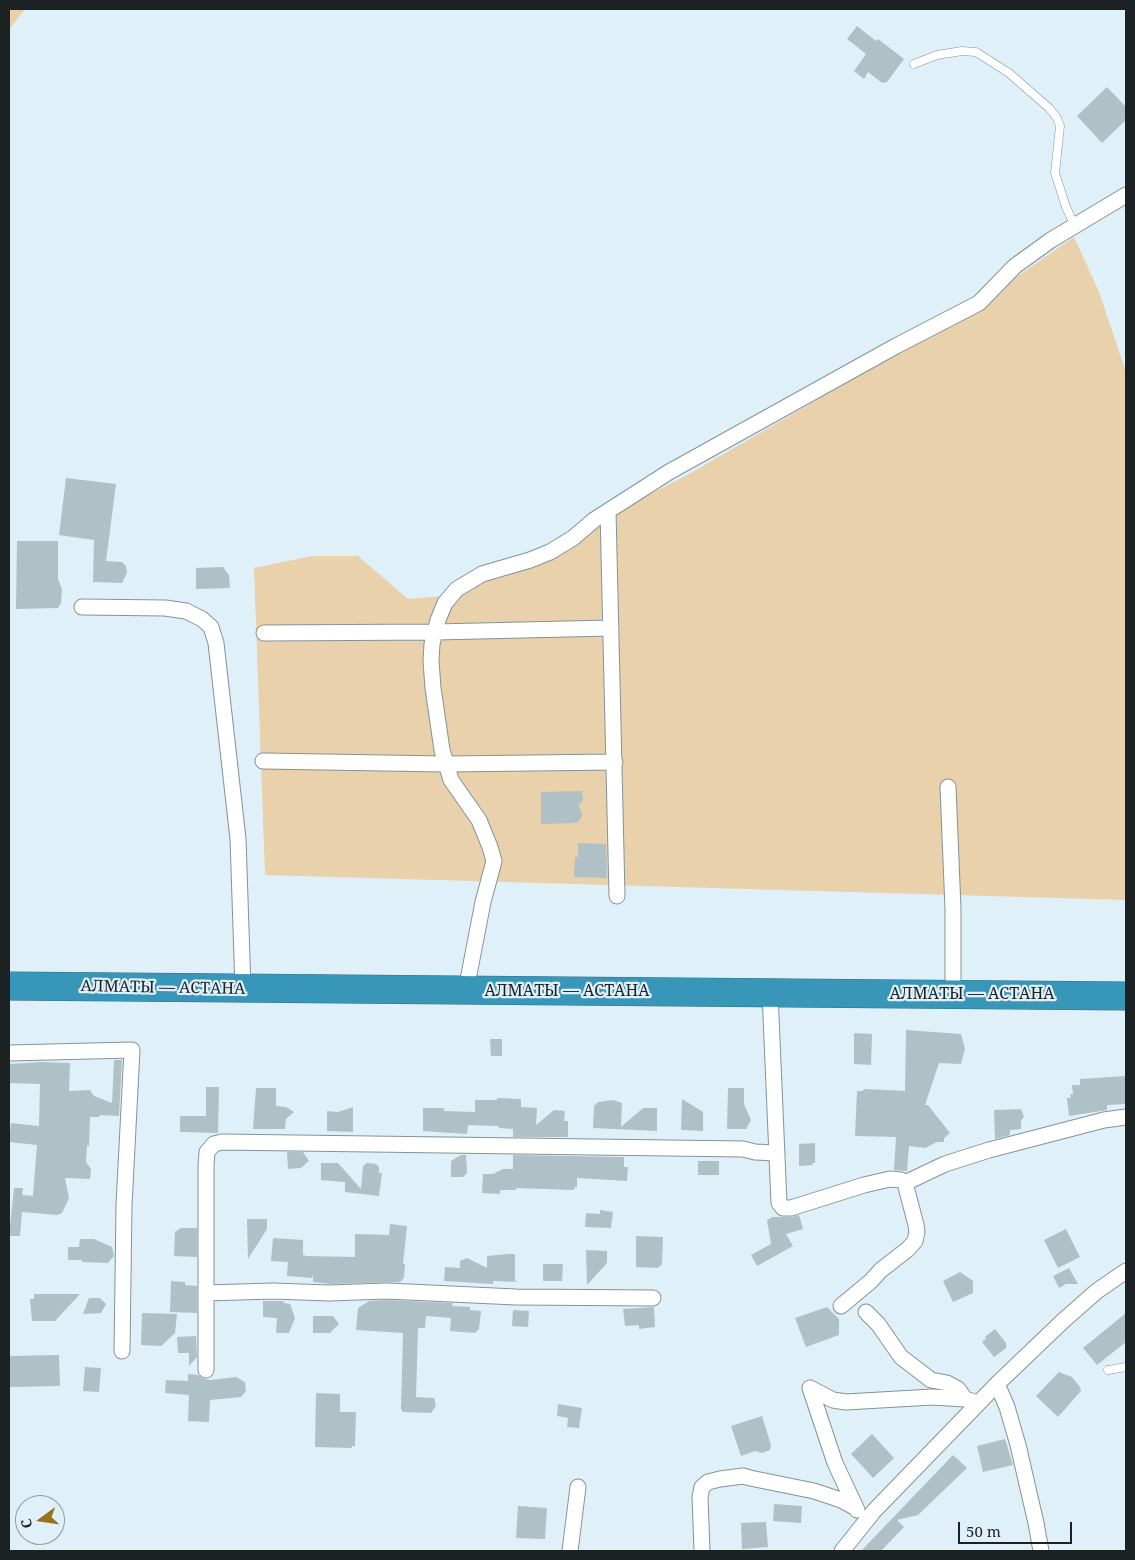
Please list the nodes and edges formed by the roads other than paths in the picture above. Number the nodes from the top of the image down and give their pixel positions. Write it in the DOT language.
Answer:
graph roads {
  1 [pos="914,64"];
  2 [pos="1126,195"];
  3 [pos="1075,226"];
  4 [pos="608,511"];
  5 [pos="82,607"];
  6 [pos="611,628"];
  7 [pos="435,632"];
  8 [pos="264,633"];
  9 [pos="264,760"];
  10 [pos="615,762"];
  11 [pos="446,764"];
  12 [pos="948,787"];
  13 [pos="616,896"];
  14 [pos="9,986"];
  15 [pos="243,988"];
  16 [pos="466,990"];
  17 [pos="770,993"];
  18 [pos="953,994"];
  19 [pos="1126,996"];
  20 [pos="9,1053"];
  21 [pos="1126,1117"];
  22 [pos="777,1153"];
  23 [pos="905,1183"];
  24 [pos="1126,1271"];
  25 [pos="206,1293"];
  26 [pos="653,1298"];
  27 [pos="841,1306"];
  28 [pos="866,1312"];
  29 [pos="122,1352"];
  30 [pos="1126,1367"];
  31 [pos="206,1370"];
  32 [pos="1108,1370"];
  33 [pos="997,1384"];
  34 [pos="972,1401"];
  35 [pos="578,1487"];
  36 [pos="856,1508"];
  37 [pos="864,1523"];
  38 [pos="570,1551"];
  39 [pos="702,1551"];
  40 [pos="842,1551"];
  41 [pos="1041,1551"];
  1 -- 3 [label="lane"];
  2 -- 3 [label="street"];
  3 -- 4 [label="street"];
  4 -- 6 [label="street"];
  4 -- 7 [label="street"];
  5 -- 15 [label="street"];
  6 -- 7 [label="street"];
  6 -- 10 [label="street"];
  7 -- 8 [label="street"];
  7 -- 11 [label="street"];
  9 -- 11 [label="street"];
  10 -- 11 [label="street"];
  10 -- 13 [label="street"];
  11 -- 16 [label="street"];
  12 -- 18 [label="street"];
  14 -- 15 [label="highway, АЛМАТЫ — АСТАНА"];
  15 -- 16 [label="highway, АЛМАТЫ — АСТАНА"];
  16 -- 17 [label="highway, АЛМАТЫ — АСТАНА"];
  17 -- 18 [label="highway, АЛМАТЫ — АСТАНА"];
  17 -- 22 [label="street"];
  18 -- 19 [label="highway, АЛМАТЫ — АСТАНА"];
  20 -- 29 [label="street"];
  21 -- 23 [label="street"];
  22 -- 23 [label="street"];
  22 -- 25 [label="street"];
  23 -- 27 [label="street"];
  24 -- 33 [label="street"];
  25 -- 26 [label="street"];
  25 -- 31 [label="street"];
  28 -- 34 [label="street"];
  30 -- 32 [label="lane"];
  33 -- 34 [label="street"];
  33 -- 41 [label="street"];
  34 -- 36 [label="street"];
  34 -- 37 [label="street"];
  35 -- 38 [label="street"];
  36 -- 37 [label="street"];
  36 -- 39 [label="street"];
  37 -- 40 [label="street"];
}
